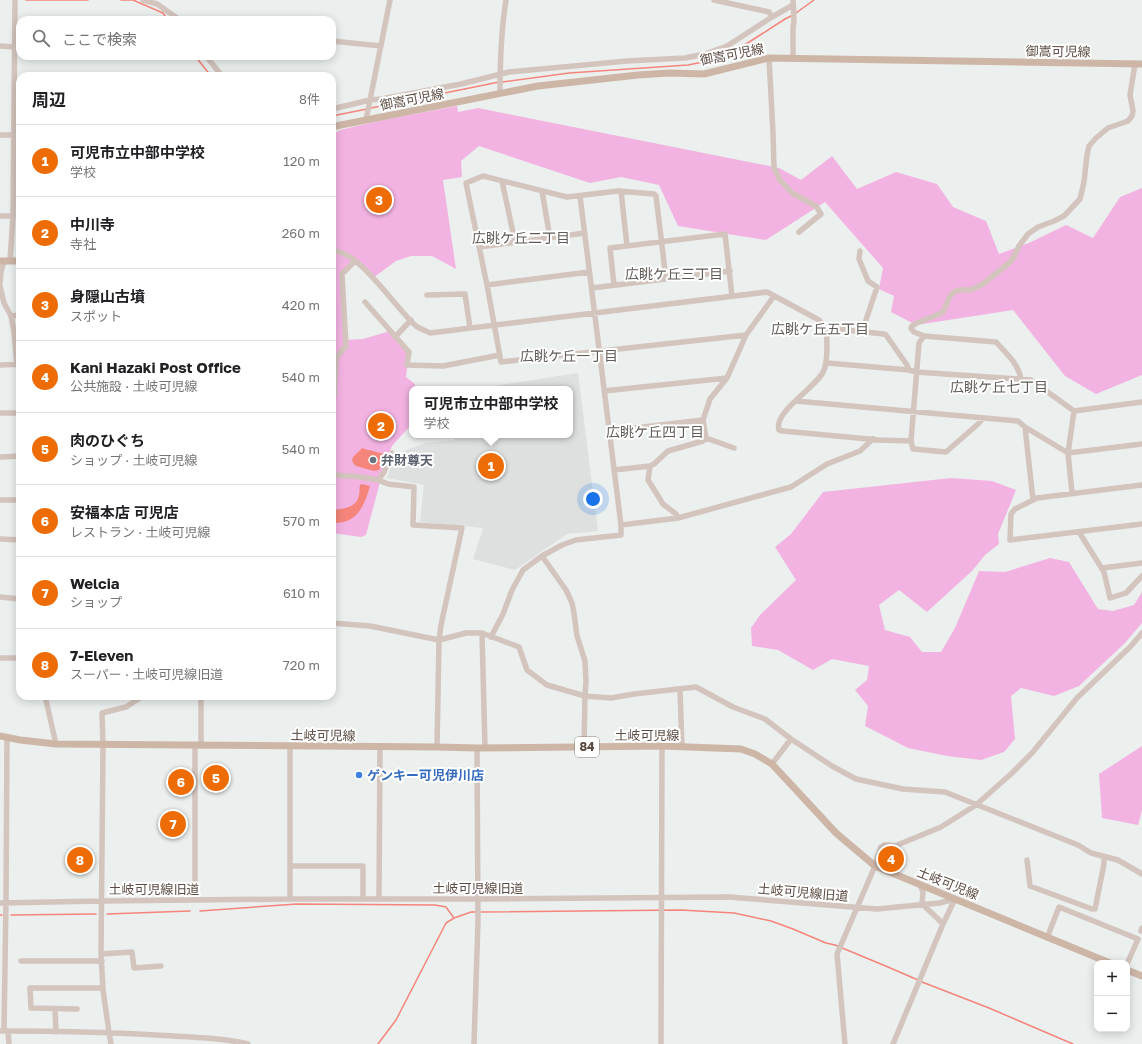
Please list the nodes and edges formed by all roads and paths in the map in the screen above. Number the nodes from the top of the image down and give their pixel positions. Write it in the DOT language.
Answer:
graph roads {
  1 [pos="144,0"];
  2 [pos="390,0"];
  3 [pos="506,0"];
  4 [pos="714,0"];
  5 [pos="15,2"];
  6 [pos="793,5"];
  7 [pos="174,16"];
  8 [pos="772,18"];
  9 [pos="336,40"];
  10 [pos="0,46"];
  11 [pos="381,46"];
  12 [pos="15,47"];
  13 [pos="769,58"];
  14 [pos="793,59"];
  15 [pos="209,60"];
  16 [pos="1138,64"];
  17 [pos="219,72"];
  18 [pos="500,76"];
  19 [pos="500,90"];
  20 [pos="370,100"];
  21 [pos="336,108"];
  22 [pos="366,120"];
  23 [pos="336,126"];
  24 [pos="0,135"];
  25 [pos="14,135"];
  26 [pos="502,181"];
  27 [pos="542,191"];
  28 [pos="621,192"];
  29 [pos="580,196"];
  30 [pos="0,216"];
  31 [pos="13,216"];
  32 [pos="799,232"];
  33 [pos="585,233"];
  34 [pos="550,238"];
  35 [pos="515,242"];
  36 [pos="661,242"];
  37 [pos="478,246"];
  38 [pos="628,246"];
  39 [pos="336,250"];
  40 [pos="860,251"];
  41 [pos="5,261"];
  42 [pos="16,261"];
  43 [pos="355,261"];
  44 [pos="730,271"];
  45 [pos="589,272"];
  46 [pos="666,279"];
  47 [pos="0,285"];
  48 [pos="487,285"];
  49 [pos="614,286"];
  50 [pos="592,288"];
  51 [pos="427,296"];
  52 [pos="732,296"];
  53 [pos="774,296"];
  54 [pos="365,302"];
  55 [pos="2,303"];
  56 [pos="595,313"];
  57 [pos="16,315"];
  58 [pos="11,316"];
  59 [pos="411,320"];
  60 [pos="494,325"];
  61 [pos="470,328"];
  62 [pos="827,328"];
  63 [pos="862,332"];
  64 [pos="746,335"];
  65 [pos="924,336"];
  66 [pos="395,337"];
  67 [pos="16,348"];
  68 [pos="600,352"];
  69 [pos="500,355"];
  70 [pos="336,358"];
  71 [pos="827,363"];
  72 [pos="16,364"];
  73 [pos="0,365"];
  74 [pos="910,370"];
  75 [pos="916,372"];
  76 [pos="727,378"];
  77 [pos="1021,380"];
  78 [pos="604,391"];
  79 [pos="796,401"];
  80 [pos="1142,402"];
  81 [pos="913,411"];
  82 [pos="1074,411"];
  83 [pos="0,413"];
  84 [pos="16,413"];
  85 [pos="983,418"];
  86 [pos="703,420"];
  87 [pos="1025,427"];
  88 [pos="610,431"];
  89 [pos="706,438"];
  90 [pos="873,439"];
  91 [pos="911,441"];
  92 [pos="1142,444"];
  93 [pos="734,448"];
  94 [pos="392,452"];
  95 [pos="1068,453"];
  96 [pos="16,456"];
  97 [pos="0,457"];
  98 [pos="650,466"];
  99 [pos="614,470"];
  100 [pos="336,475"];
  101 [pos="378,480"];
  102 [pos="1142,484"];
  103 [pos="1072,493"];
  104 [pos="0,500"];
  105 [pos="16,500"];
  106 [pos="1034,500"];
  107 [pos="678,518"];
  108 [pos="1142,524"];
  109 [pos="621,525"];
  110 [pos="1079,532"];
  111 [pos="0,539"];
  112 [pos="16,540"];
  113 [pos="542,556"];
  114 [pos="1142,563"];
  115 [pos="1102,568"];
  116 [pos="1142,576"];
  117 [pos="0,597"];
  118 [pos="16,599"];
  119 [pos="336,623"];
  120 [pos="1142,632"];
  121 [pos="482,633"];
  122 [pos="492,637"];
  123 [pos="439,640"];
  124 [pos="0,658"];
  125 [pos="16,658"];
  126 [pos="680,690"];
  127 [pos="585,696"];
  128 [pos="46,700"];
  129 [pos="137,700"];
  130 [pos="201,700"];
  131 [pos="4,737"];
  132 [pos="791,739"];
  133 [pos="56,744"];
  134 [pos="103,745"];
  135 [pos="198,746"];
  136 [pos="290,746"];
  137 [pos="662,746"];
  138 [pos="380,747"];
  139 [pos="437,747"];
  140 [pos="584,747"];
  141 [pos="682,747"];
  142 [pos="478,748"];
  143 [pos="485,748"];
  144 [pos="772,764"];
  145 [pos="976,805"];
  146 [pos="1104,856"];
  147 [pos="1027,860"];
  148 [pos="290,866"];
  149 [pos="875,866"];
  150 [pos="1142,874"];
  151 [pos="920,885"];
  152 [pos="662,897"];
  153 [pos="290,899"];
  154 [pos="363,899"];
  155 [pos="379,899"];
  156 [pos="955,899"];
  157 [pos="101,900"];
  158 [pos="195,900"];
  159 [pos="6,902"];
  160 [pos="0,903"];
  161 [pos="478,903"];
  162 [pos="922,904"];
  163 [pos="857,907"];
  164 [pos="943,924"];
  165 [pos="1047,938"];
  166 [pos="101,954"];
  167 [pos="1102,960"];
  168 [pos="1129,960"];
  169 [pos="21,961"];
  170 [pos="102,962"];
  171 [pos="161,966"];
  172 [pos="1130,971"];
  173 [pos="1142,976"];
  174 [pos="103,988"];
  175 [pos="2,1008"];
  176 [pos="55,1009"];
  177 [pos="77,1009"];
  178 [pos="4,1031"];
  179 [pos="56,1032"];
  180 [pos="109,1032"];
  181 [pos="8,1044"];
  182 [pos="111,1044"];
  183 [pos="248,1044"];
  184 [pos="474,1044"];
  185 [pos="661,1044"];
  186 [pos="845,1044"];
  187 [pos="893,1044"];
  1 -- 7 [label="street"];
  2 -- 11 [label="street"];
  3 -- 18 [label="street"];
  4 -- 8 [label="street"];
  5 -- 12 [label="street"];
  6 -- 8 [label="street"];
  6 -- 14 [label="street"];
  8 -- 18 [label="street"];
  9 -- 11 [label="street"];
  10 -- 12 [label="street"];
  11 -- 20 [label="street"];
  12 -- 25 [label="street"];
  13 -- 14 [label="main road, 御嵩可児線"];
  13 -- 19 [label="main road, 御嵩可児線"];
  13 -- 32 [label="street"];
  14 -- 16 [label="main road, 御嵩可児線"];
  15 -- 17 [label="street"];
  16 -- 65 [label="street"];
  18 -- 19 [label="street"];
  18 -- 20 [label="street"];
  19 -- 22 [label="main road, 御嵩可児線"];
  20 -- 21 [label="street"];
  20 -- 22 [label="street"];
  22 -- 23 [label="main road, 御嵩可児線"];
  24 -- 25 [label="street"];
  25 -- 31 [label="street"];
  26 -- 27 [label="street"];
  26 -- 35 [label="street"];
  26 -- 37 [label="street"];
  27 -- 29 [label="street"];
  27 -- 34 [label="street"];
  28 -- 29 [label="street"];
  28 -- 36 [label="street"];
  28 -- 38 [label="street"];
  29 -- 33 [label="street"];
  30 -- 31 [label="street"];
  31 -- 41 [label="street"];
  33 -- 34 [label="street"];
  33 -- 45 [label="street"];
  34 -- 35 [label="street"];
  35 -- 37 [label="street"];
  36 -- 38 [label="street"];
  36 -- 44 [label="street"];
  36 -- 46 [label="street"];
  37 -- 48 [label="street"];
  38 -- 49 [label="street"];
  39 -- 43 [label="street"];
  40 -- 63 [label="street"];
  41 -- 42 [label="main road"];
  41 -- 47 [label="street"];
  43 -- 59 [label="street"];
  43 -- 70 [label="street"];
  44 -- 46 [label="street"];
  44 -- 52 [label="street"];
  45 -- 48 [label="street"];
  45 -- 50 [label="street"];
  46 -- 49 [label="street"];
  47 -- 55 [label="street"];
  48 -- 60 [label="street"];
  49 -- 50 [label="street"];
  50 -- 56 [label="street"];
  51 -- 61 [label="street"];
  52 -- 53 [label="street"];
  52 -- 56 [label="street"];
  53 -- 62 [label="street"];
  53 -- 64 [label="street"];
  54 -- 66 [label="street"];
  55 -- 58 [label="street"];
  56 -- 60 [label="street"];
  56 -- 68 [label="street"];
  57 -- 58 [label="street"];
  58 -- 67 [label="street"];
  59 -- 61 [label="street"];
  59 -- 66 [label="street"];
  60 -- 61 [label="street"];
  60 -- 69 [label="street"];
  62 -- 63 [label="street"];
  62 -- 71 [label="street"];
  63 -- 74 [label="street"];
  64 -- 68 [label="street"];
  64 -- 76 [label="street"];
  65 -- 75 [label="street"];
  65 -- 77 [label="street"];
  66 -- 69 [label="street"];
  68 -- 69 [label="street"];
  68 -- 78 [label="street"];
  71 -- 74 [label="street"];
  71 -- 79 [label="street"];
  72 -- 73 [label="street"];
  74 -- 75 [label="street"];
  75 -- 77 [label="street"];
  75 -- 81 [label="street"];
  76 -- 78 [label="street"];
  76 -- 86 [label="street"];
  77 -- 82 [label="street"];
  78 -- 88 [label="street"];
  79 -- 81 [label="street"];
  79 -- 90 [label="street"];
  80 -- 82 [label="street"];
  81 -- 85 [label="street"];
  81 -- 91 [label="street"];
  82 -- 95 [label="street"];
  83 -- 84 [label="street"];
  85 -- 87 [label="street"];
  85 -- 91 [label="street"];
  86 -- 88 [label="street"];
  86 -- 89 [label="street"];
  87 -- 95 [label="street"];
  87 -- 106 [label="street"];
  88 -- 99 [label="street"];
  89 -- 93 [label="street"];
  89 -- 98 [label="street"];
  90 -- 91 [label="street"];
  90 -- 107 [label="street"];
  92 -- 95 [label="street"];
  94 -- 101 [label="street"];
  95 -- 103 [label="street"];
  96 -- 97 [label="street"];
  98 -- 99 [label="street"];
  98 -- 107 [label="street"];
  99 -- 109 [label="street"];
  100 -- 101 [label="street"];
  101 -- 123 [label="street"];
  102 -- 103 [label="street"];
  103 -- 106 [label="street"];
  104 -- 105 [label="street"];
  106 -- 110 [label="street"];
  107 -- 109 [label="street"];
  108 -- 110 [label="street"];
  109 -- 113 [label="street"];
  110 -- 115 [label="street"];
  111 -- 112 [label="street"];
  113 -- 122 [label="street"];
  113 -- 127 [label="street"];
  114 -- 115 [label="street"];
  115 -- 116 [label="street"];
  117 -- 118 [label="street"];
  119 -- 123 [label="street"];
  120 -- 145 [label="street"];
  121 -- 122 [label="street"];
  121 -- 123 [label="street"];
  121 -- 143 [label="street"];
  122 -- 127 [label="street"];
  123 -- 139 [label="street"];
  124 -- 125 [label="street"];
  126 -- 127 [label="street"];
  126 -- 132 [label="street"];
  126 -- 141 [label="street"];
  127 -- 140 [label="street"];
  128 -- 133 [label="street"];
  129 -- 134 [label="street"];
  130 -- 135 [label="street"];
  131 -- 133 [label="main road, 土岐可児線 / 84"];
  131 -- 159 [label="street"];
  132 -- 144 [label="street"];
  132 -- 145 [label="street"];
  133 -- 134 [label="main road, 土岐可児線 / 84"];
  134 -- 135 [label="main road, 土岐可児線 / 84"];
  134 -- 157 [label="street"];
  135 -- 136 [label="main road, 土岐可児線 / 84"];
  135 -- 158 [label="street"];
  136 -- 138 [label="main road, 土岐可児線 / 84"];
  136 -- 148 [label="street"];
  137 -- 140 [label="main road, 土岐可児線 / 84"];
  137 -- 141 [label="main road, 土岐可児線 / 84"];
  137 -- 152 [label="street"];
  138 -- 139 [label="main road, 土岐可児線 / 84"];
  138 -- 155 [label="street"];
  139 -- 142 [label="main road, 土岐可児線 / 84"];
  140 -- 143 [label="main road, 土岐可児線 / 84"];
  141 -- 144 [label="main road, 土岐可児線 / 84"];
  142 -- 143 [label="main road, 土岐可児線 / 84"];
  142 -- 161 [label="street"];
  144 -- 149 [label="main road, 土岐可児線 / 84"];
  145 -- 146 [label="street"];
  145 -- 149 [label="street"];
  146 -- 147 [label="street"];
  146 -- 150 [label="street"];
  148 -- 153 [label="street"];
  148 -- 154 [label="street"];
  149 -- 151 [label="main road, 土岐可児線 / 84"];
  149 -- 163 [label="street"];
  151 -- 156 [label="main road, 土岐可児線 / 84"];
  151 -- 162 [label="street"];
  152 -- 161 [label="street, 土岐可児線旧道"];
  152 -- 163 [label="street, 土岐可児線旧道"];
  152 -- 185 [label="street"];
  153 -- 154 [label="street, 土岐可児線旧道"];
  153 -- 158 [label="street, 土岐可児線旧道"];
  154 -- 155 [label="street, 土岐可児線旧道"];
  155 -- 161 [label="street, 土岐可児線旧道"];
  156 -- 162 [label="street, 土岐可児線旧道"];
  156 -- 164 [label="street"];
  156 -- 165 [label="main road, 土岐可児線 / 84"];
  157 -- 158 [label="street, 土岐可児線旧道"];
  157 -- 159 [label="street, 土岐可児線旧道"];
  157 -- 166 [label="street"];
  159 -- 160 [label="street, 土岐可児線旧道"];
  159 -- 175 [label="street"];
  161 -- 184 [label="street"];
  162 -- 163 [label="street, 土岐可児線旧道"];
  162 -- 164 [label="street"];
  163 -- 186 [label="street"];
  164 -- 187 [label="street"];
  165 -- 167 [label="main road, 土岐可児線 / 84"];
  165 -- 168 [label="street"];
  166 -- 170 [label="street"];
  166 -- 171 [label="street"];
  169 -- 170 [label="street"];
  170 -- 174 [label="street"];
  172 -- 173 [label="main road"];
  174 -- 176 [label="street"];
  174 -- 180 [label="street"];
  175 -- 178 [label="street"];
  176 -- 177 [label="street"];
  176 -- 179 [label="street"];
  178 -- 179 [label="street"];
  178 -- 181 [label="street"];
  179 -- 180 [label="street"];
  180 -- 182 [label="street"];
  180 -- 183 [label="street"];
}
